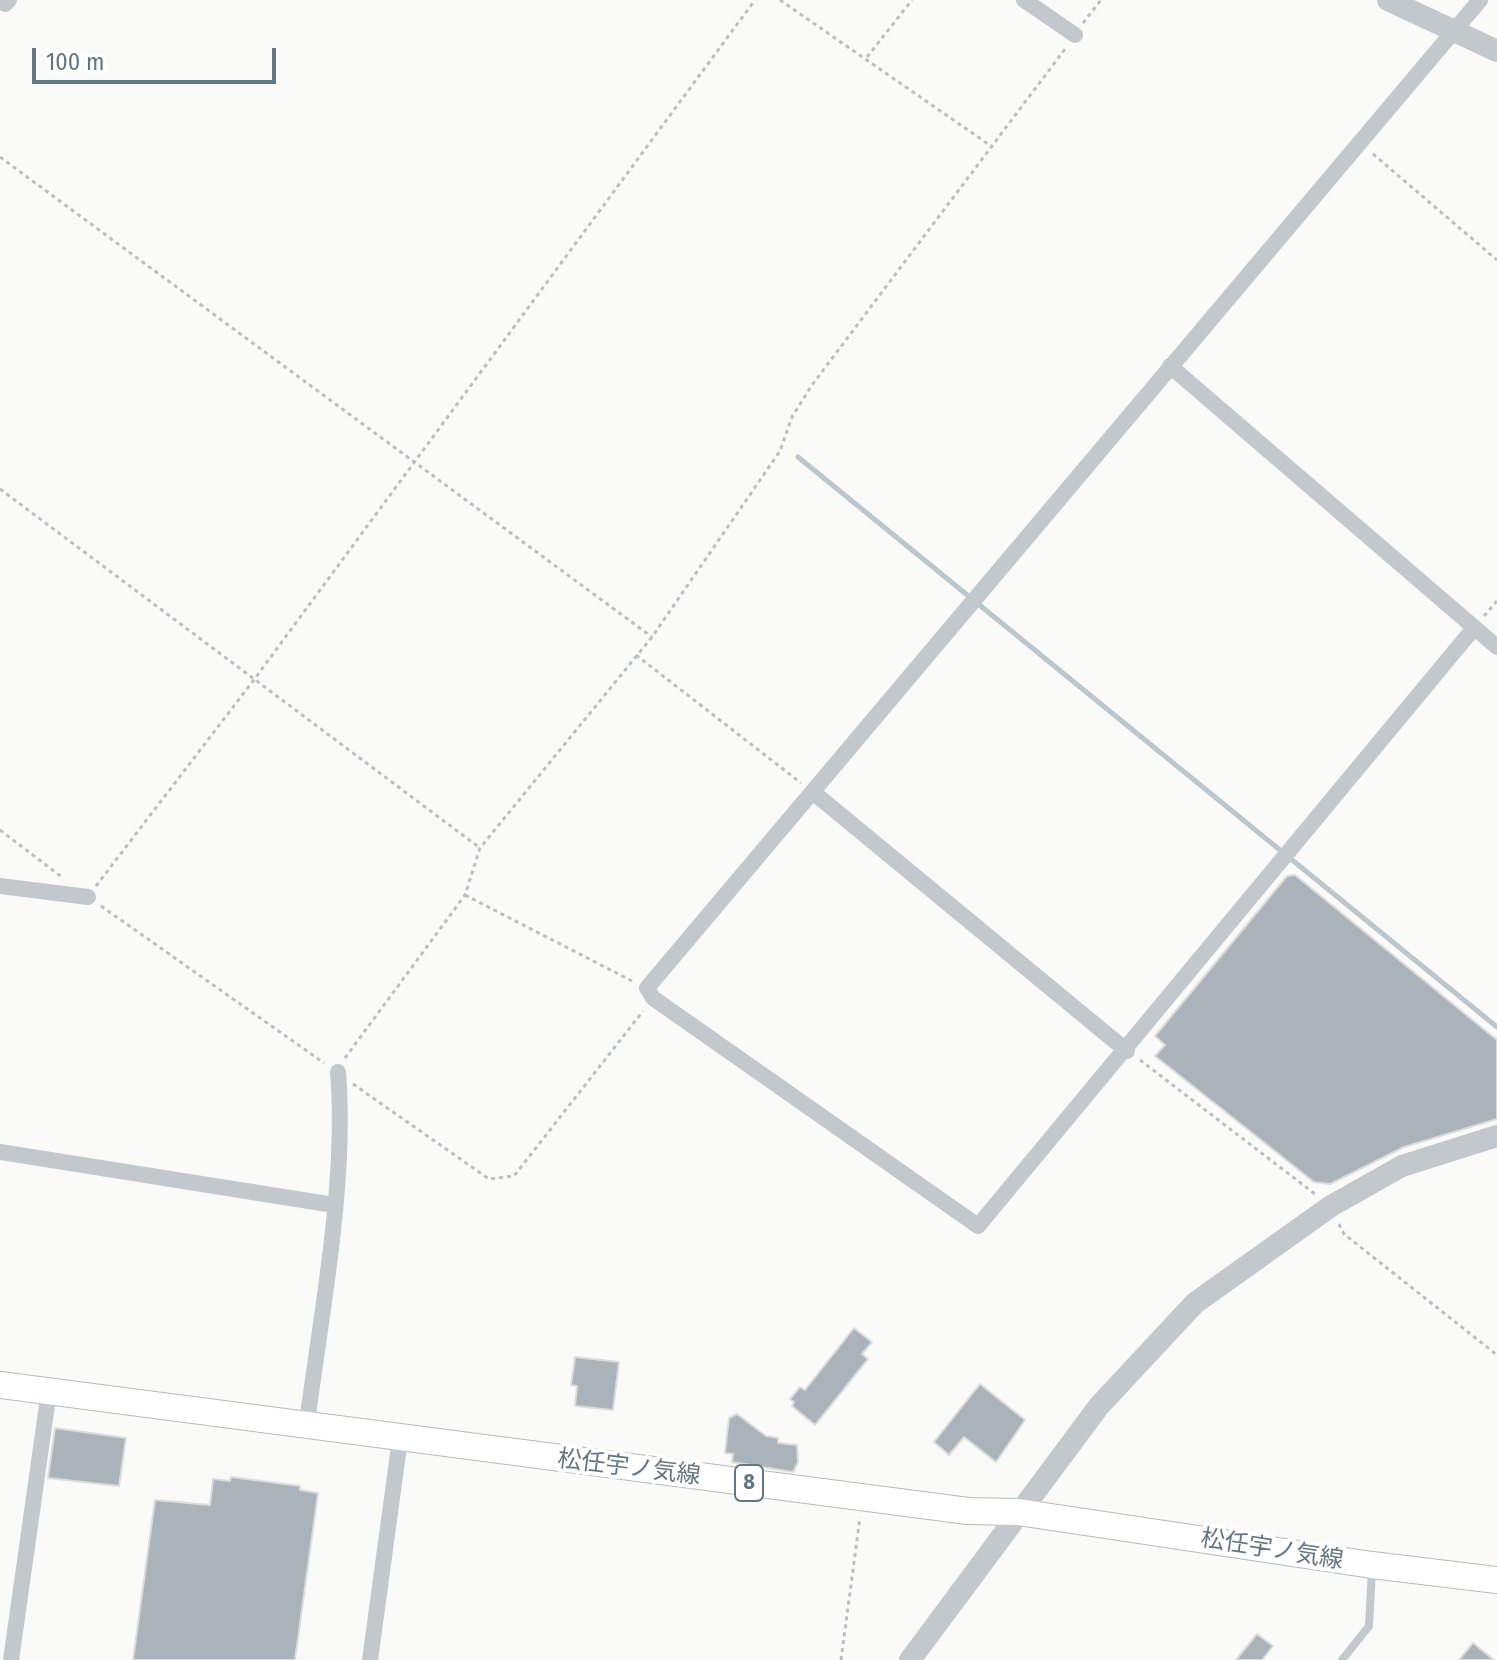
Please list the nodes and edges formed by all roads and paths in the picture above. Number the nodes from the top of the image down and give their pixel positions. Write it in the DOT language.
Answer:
graph roads {
  1 [pos="0,0"];
  2 [pos="9,0"];
  3 [pos="755,0"];
  4 [pos="780,0"];
  5 [pos="912,0"];
  6 [pos="1024,0"];
  7 [pos="1101,0"];
  8 [pos="1388,0"];
  9 [pos="1480,0"];
  10 [pos="1454,30"];
  11 [pos="1075,35"];
  12 [pos="1497,51"];
  13 [pos="866,57"];
  14 [pos="1360,144"];
  15 [pos="991,146"];
  16 [pos="0,157"];
  17 [pos="1497,260"];
  18 [pos="1170,366"];
  19 [pos="412,463"];
  20 [pos="0,489"];
  21 [pos="1474,628"];
  22 [pos="652,637"];
  23 [pos="1497,647"];
  24 [pos="636,655"];
  25 [pos="253,681"];
  26 [pos="814,793"];
  27 [pos="0,830"];
  28 [pos="480,848"];
  29 [pos="0,886"];
  30 [pos="465,895"];
  31 [pos="88,897"];
  32 [pos="650,993"];
  33 [pos="1127,1051"];
  34 [pos="338,1072"];
  35 [pos="1497,1136"];
  36 [pos="0,1152"];
  37 [pos="334,1205"];
  38 [pos="0,1385"];
  39 [pos="49,1391"];
  40 [pos="307,1423"];
  41 [pos="400,1439"];
  42 [pos="863,1497"];
  43 [pos="1018,1512"];
  44 [pos="1372,1565"];
  45 [pos="1497,1580"];
  46 [pos="7,1625"];
  47 [pos="11,1660"];
  48 [pos="370,1660"];
  49 [pos="841,1660"];
  50 [pos="910,1660"];
  51 [pos="1342,1660"];
  1 -- 2 [label="street"];
  3 -- 19 [label="path"];
  4 -- 13 [label="path"];
  5 -- 13 [label="path"];
  6 -- 11 [label="street"];
  7 -- 11 [label="path"];
  8 -- 10 [label="street"];
  9 -- 10 [label="street"];
  10 -- 12 [label="street"];
  10 -- 14 [label="street"];
  11 -- 15 [label="path"];
  13 -- 15 [label="path"];
  14 -- 17 [label="path"];
  14 -- 18 [label="street"];
  15 -- 22 [label="path"];
  16 -- 19 [label="path"];
  18 -- 21 [label="street"];
  18 -- 26 [label="street"];
  19 -- 22 [label="path"];
  19 -- 25 [label="path"];
  20 -- 25 [label="path"];
  21 -- 23 [label="street"];
  21 -- 33 [label="street"];
  22 -- 24 [label="path"];
  24 -- 26 [label="path"];
  24 -- 28 [label="path"];
  25 -- 28 [label="path"];
  25 -- 31 [label="path"];
  26 -- 32 [label="street"];
  26 -- 33 [label="street"];
  27 -- 31 [label="path"];
  28 -- 30 [label="path"];
  29 -- 31 [label="street"];
  30 -- 32 [label="path"];
  30 -- 34 [label="path"];
  31 -- 34 [label="path"];
  32 -- 33 [label="street"];
  32 -- 34 [label="path"];
  34 -- 37 [label="street"];
  35 -- 43 [label="street"];
  36 -- 37 [label="street"];
  37 -- 40 [label="street"];
  38 -- 39 [label="main road, 松任宇ノ気線 / 8"];
  39 -- 40 [label="main road, 松任宇ノ気線 / 8"];
  39 -- 46 [label="street"];
  40 -- 41 [label="main road, 松任宇ノ気線 / 8"];
  41 -- 42 [label="main road, 松任宇ノ気線 / 8"];
  41 -- 48 [label="street"];
  42 -- 43 [label="main road, 松任宇ノ気線 / 8"];
  42 -- 49 [label="path"];
  43 -- 44 [label="main road, 松任宇ノ気線 / 8"];
  43 -- 50 [label="street"];
  44 -- 45 [label="main road, 松任宇ノ気線 / 8"];
  44 -- 51 [label="lane"];
  46 -- 47 [label="street"];
}
